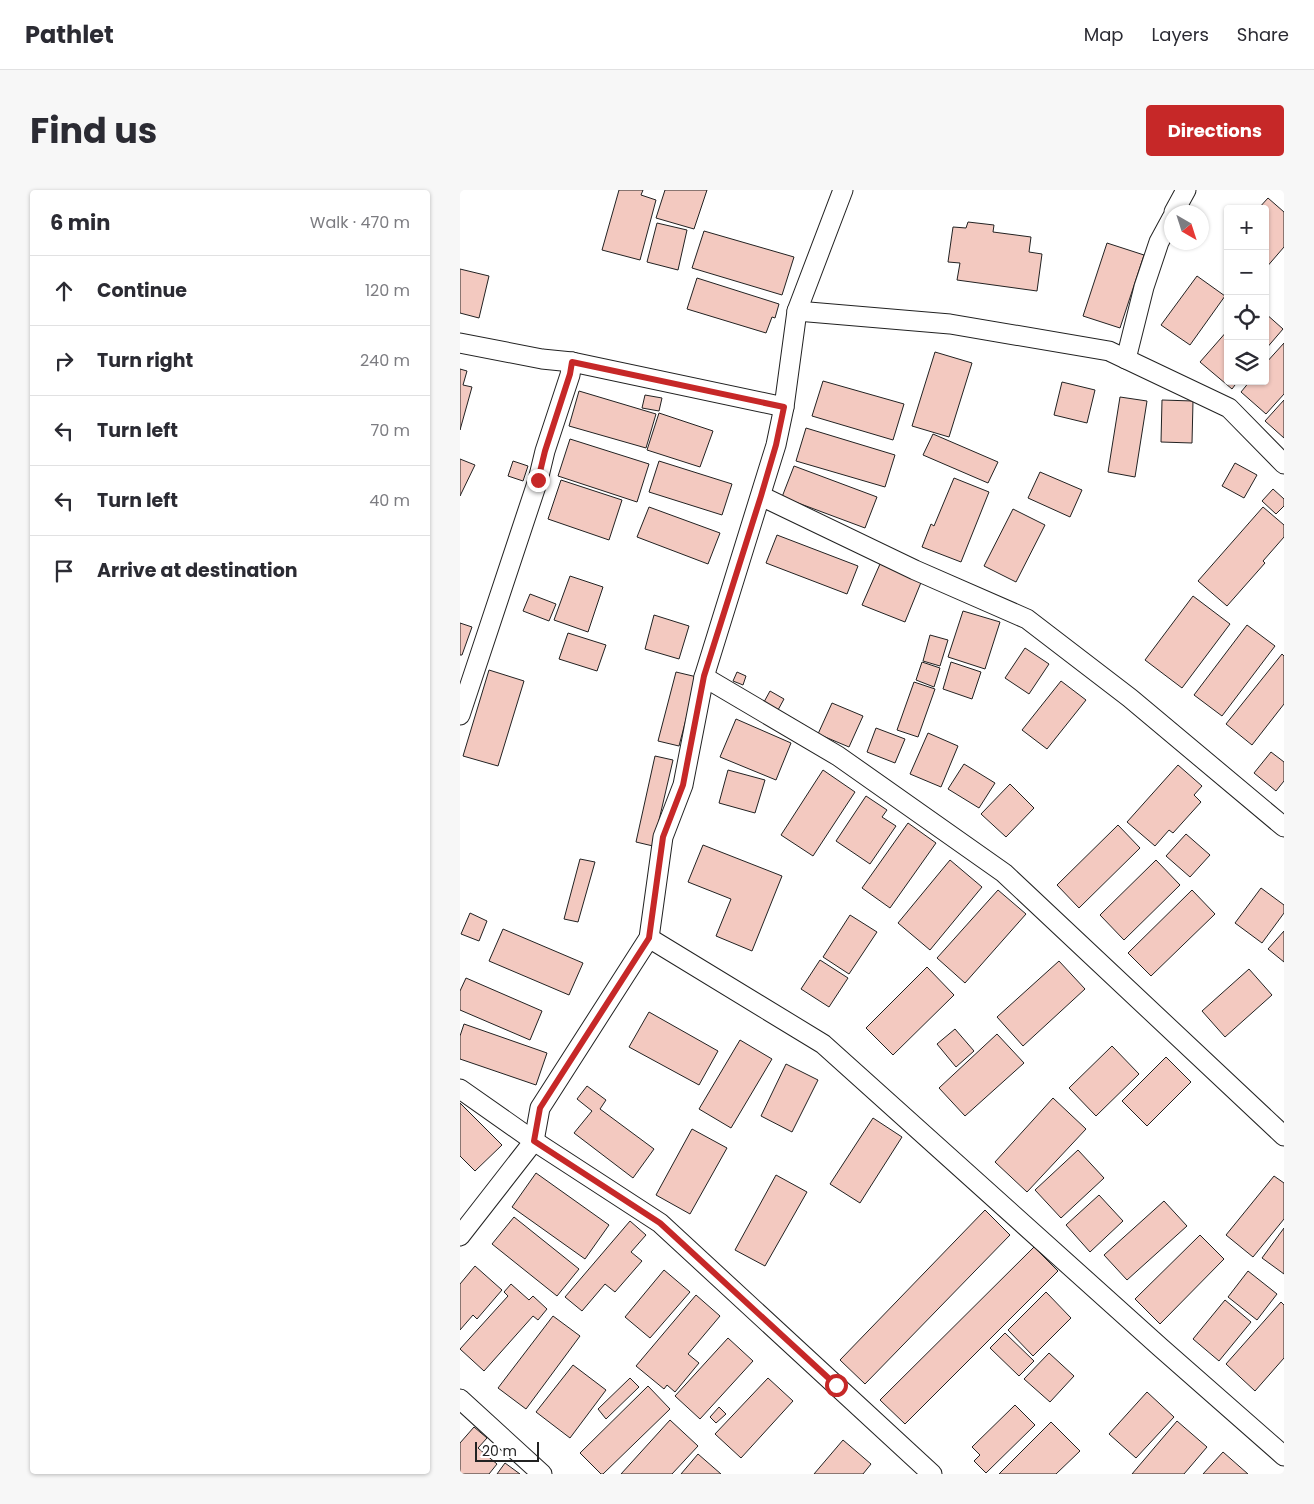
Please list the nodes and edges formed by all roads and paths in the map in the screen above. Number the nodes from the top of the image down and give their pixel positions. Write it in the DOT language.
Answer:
graph roads {
  1 [pos="843,190"];
  2 [pos="1186,190"];
  3 [pos="1178,205"];
  4 [pos="1164,233"];
  5 [pos="797,311"];
  6 [pos="460,342"];
  7 [pos="1126,359"];
  8 [pos="572,362"];
  9 [pos="784,407"];
  10 [pos="1284,464"];
  11 [pos="761,496"];
  12 [pos="704,676"];
  13 [pos="460,715"];
  14 [pos="1284,827"];
  15 [pos="649,938"];
  16 [pos="460,1089"];
  17 [pos="1284,1136"];
  18 [pos="534,1141"];
  19 [pos="460,1236"];
  20 [pos="460,1399"];
  21 [pos="1284,1456"];
  22 [pos="542,1474"];
  23 [pos="932,1474"];
  1 -- 5 [label="street"];
  2 -- 3 [label="street"];
  4 -- 7 [label="street"];
  5 -- 7 [label="street"];
  5 -- 9 [label="street"];
  6 -- 8 [label="street"];
  7 -- 10 [label="street"];
  8 -- 9 [label="street"];
  8 -- 13 [label="street"];
  9 -- 11 [label="street"];
  11 -- 12 [label="street"];
  11 -- 14 [label="street"];
  12 -- 15 [label="street"];
  12 -- 17 [label="street"];
  15 -- 18 [label="street"];
  15 -- 21 [label="street"];
  16 -- 18 [label="street"];
  18 -- 19 [label="street"];
  18 -- 23 [label="street"];
  20 -- 22 [label="street"];
}
